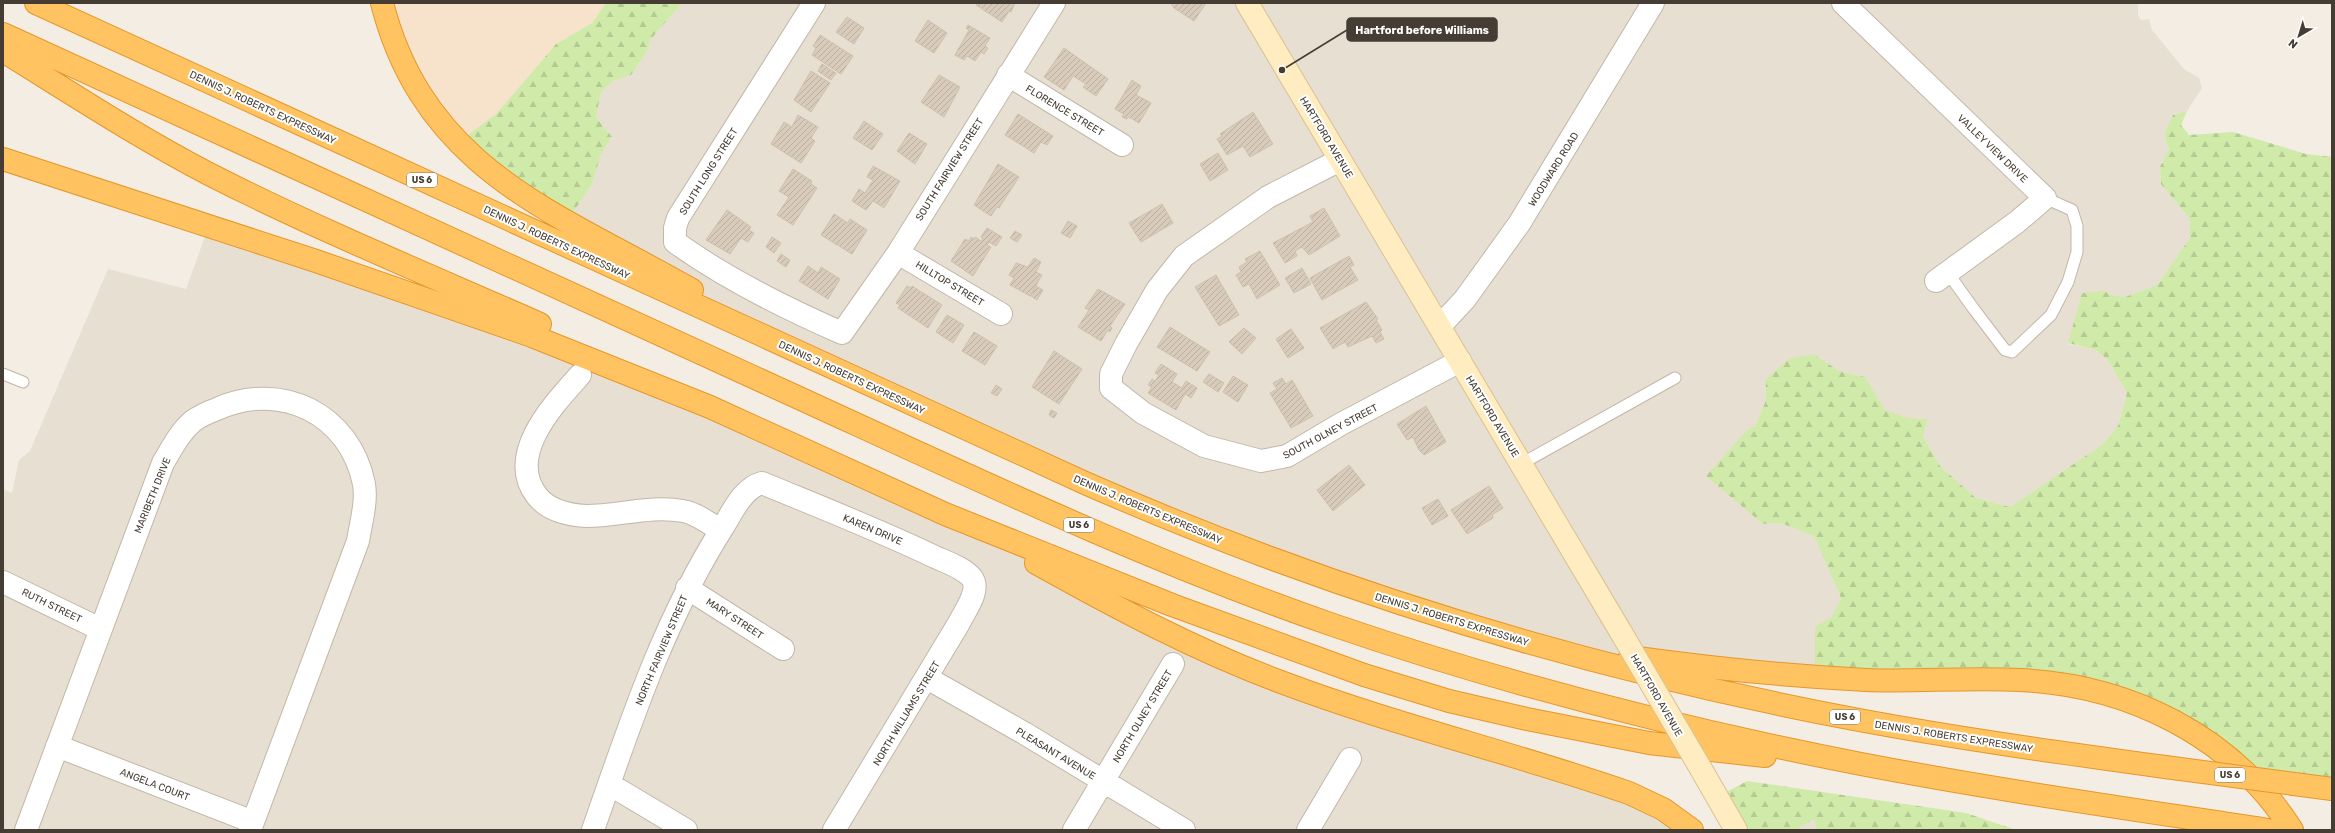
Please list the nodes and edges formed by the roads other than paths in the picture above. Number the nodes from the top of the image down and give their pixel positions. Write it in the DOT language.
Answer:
graph roads {
  1 [pos="36,3"];
  2 [pos="382,3"];
  3 [pos="814,3"];
  4 [pos="1054,3"];
  5 [pos="1247,3"];
  6 [pos="1653,3"];
  7 [pos="1844,3"];
  8 [pos="3,34"];
  9 [pos="3,51"];
  10 [pos="1008,75"];
  11 [pos="1122,145"];
  12 [pos="3,159"];
  13 [pos="1340,160"];
  14 [pos="2045,198"];
  15 [pos="898,253"];
  16 [pos="1942,277"];
  17 [pos="1001,314"];
  18 [pos="1440,326"];
  19 [pos="842,334"];
  20 [pos="808,356"];
  21 [pos="1460,361"];
  22 [pos="3,374"];
  23 [pos="580,375"];
  24 [pos="1675,378"];
  25 [pos="23,382"];
  26 [pos="710,407"];
  27 [pos="1521,464"];
  28 [pos="757,484"];
  29 [pos="945,514"];
  30 [pos="721,530"];
  31 [pos="3,582"];
  32 [pos="687,588"];
  33 [pos="974,593"];
  34 [pos="100,629"];
  35 [pos="1529,643"];
  36 [pos="783,649"];
  37 [pos="1173,664"];
  38 [pos="927,678"];
  39 [pos="57,746"];
  40 [pos="1350,759"];
  41 [pos="1862,764"];
  42 [pos="1102,781"];
  43 [pos="609,784"];
  44 [pos="2332,789"];
  45 [pos="252,826"];
  46 [pos="26,830"];
  47 [pos="593,830"];
  48 [pos="686,830"];
  49 [pos="834,830"];
  50 [pos="1074,830"];
  51 [pos="1184,830"];
  52 [pos="1308,830"];
  53 [pos="1692,830"];
  54 [pos="1736,830"];
  55 [pos="2268,830"];
  56 [pos="2292,830"];
  1 -- 20 [label="highway, DENNIS J. ROBERTS EXPRESSWAY / US 6"];
  2 -- 20 [label="highway"];
  3 -- 19 [label="street, SOUTH LONG STREET"];
  4 -- 10 [label="street, SOUTH FAIRVIEW STREET"];
  5 -- 13 [label="main road, HARTFORD AVENUE"];
  6 -- 18 [label="street, WOODWARD ROAD"];
  7 -- 14 [label="street, VALLEY VIEW DRIVE"];
  8 -- 41 [label="highway, US 6"];
  9 -- 26 [label="highway"];
  10 -- 11 [label="street, FLORENCE STREET"];
  10 -- 15 [label="street, SOUTH FAIRVIEW STREET"];
  12 -- 26 [label="highway"];
  13 -- 18 [label="main road, HARTFORD AVENUE"];
  13 -- 21 [label="street, SOUTH OLNEY STREET"];
  14 -- 16 [label="street"];
  14 -- 16 [label="lane"];
  15 -- 17 [label="street, HILLTOP STREET"];
  15 -- 19 [label="street, SOUTH FAIRVIEW STREET"];
  18 -- 21 [label="main road, HARTFORD AVENUE"];
  20 -- 35 [label="highway, DENNIS J. ROBERTS EXPRESSWAY / US 6"];
  21 -- 27 [label="main road, HARTFORD AVENUE"];
  22 -- 25 [label="lane"];
  23 -- 30 [label="street"];
  24 -- 27 [label="lane"];
  26 -- 29 [label="highway"];
  27 -- 54 [label="main road, HARTFORD AVENUE, bridge"];
  28 -- 30 [label="street, NORTH FAIRVIEW STREET"];
  28 -- 33 [label="street, KAREN DRIVE"];
  29 -- 41 [label="highway"];
  29 -- 53 [label="highway"];
  30 -- 32 [label="street, NORTH FAIRVIEW STREET"];
  31 -- 34 [label="street, RUTH STREET"];
  32 -- 36 [label="street, MARY STREET"];
  32 -- 43 [label="street, NORTH FAIRVIEW STREET"];
  33 -- 38 [label="street, NORTH WILLIAMS STREET"];
  34 -- 39 [label="street, MARIBETH DRIVE"];
  34 -- 45 [label="street, MARIBETH DRIVE"];
  35 -- 44 [label="highway, DENNIS J. ROBERTS EXPRESSWAY / US 6, bridge"];
  35 -- 56 [label="highway"];
  37 -- 42 [label="street, NORTH OLNEY STREET"];
  38 -- 42 [label="street, PLEASANT AVENUE"];
  38 -- 49 [label="street, NORTH WILLIAMS STREET"];
  39 -- 45 [label="street, ANGELA COURT"];
  39 -- 46 [label="street, MARIBETH DRIVE"];
  40 -- 52 [label="street"];
  41 -- 55 [label="highway, US 6"];
  42 -- 50 [label="street, NORTH OLNEY STREET"];
  42 -- 51 [label="street, PLEASANT AVENUE"];
  43 -- 47 [label="street, NORTH FAIRVIEW STREET"];
  43 -- 48 [label="street"];
}
